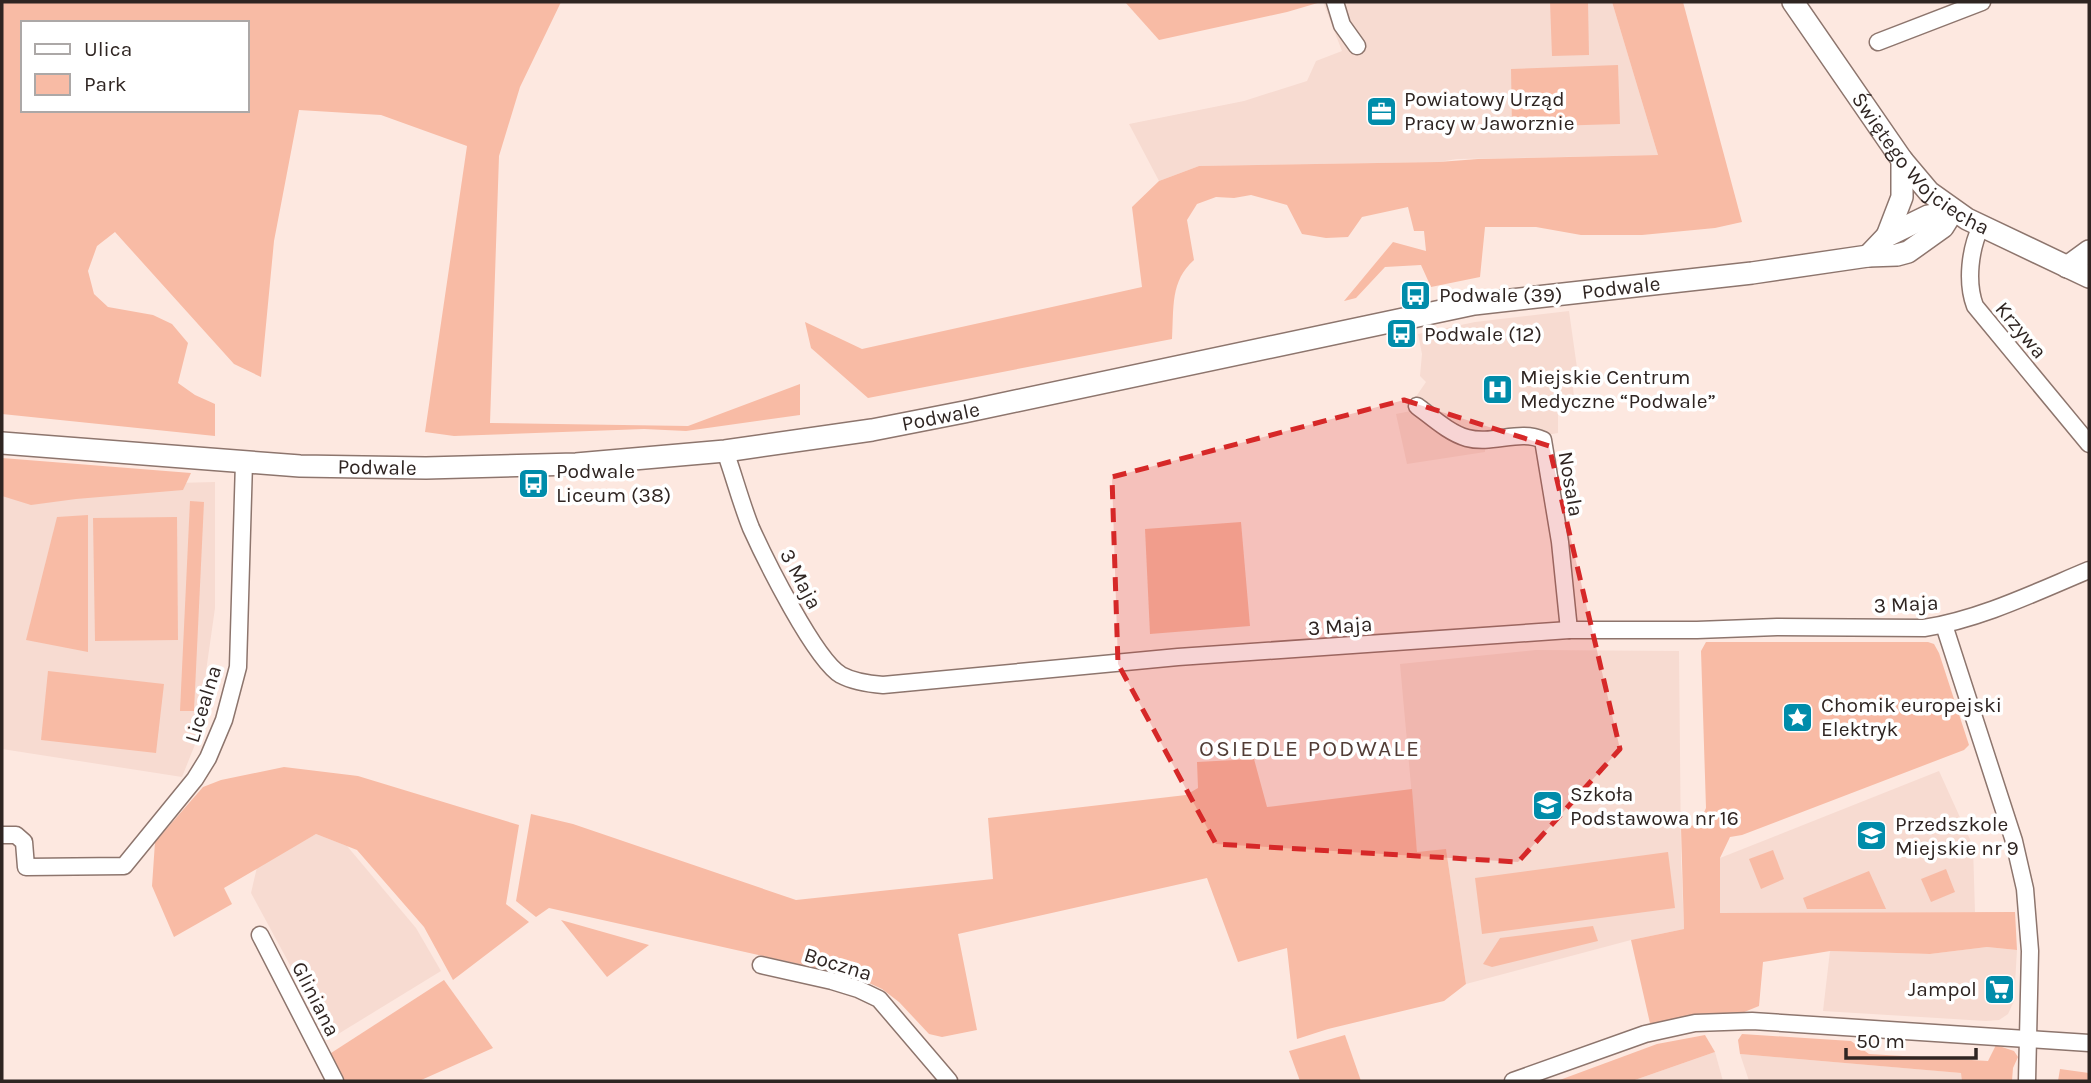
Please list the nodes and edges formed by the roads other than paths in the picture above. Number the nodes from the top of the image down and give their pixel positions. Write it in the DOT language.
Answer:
graph roads {
  1 [pos="1335,2"];
  2 [pos="1793,2"];
  3 [pos="1982,2"];
  4 [pos="1878,42"];
  5 [pos="1357,46"];
  6 [pos="1902,160"];
  7 [pos="1953,211"];
  8 [pos="1980,226"];
  9 [pos="1887,236"];
  10 [pos="2089,251"];
  11 [pos="1868,256"];
  12 [pos="2067,267"];
  13 [pos="2089,277"];
  14 [pos="1417,406"];
  15 [pos="2,443"];
  16 [pos="2089,444"];
  17 [pos="725,451"];
  18 [pos="244,462"];
  19 [pos="2089,570"];
  20 [pos="1944,625"];
  21 [pos="1569,630"];
  22 [pos="2,835"];
  23 [pos="260,935"];
  24 [pos="761,965"];
  25 [pos="2029,1037"];
  26 [pos="2089,1042"];
  27 [pos="335,1081"];
  28 [pos="949,1081"];
  29 [pos="1513,1081"];
  30 [pos="2026,1081"];
  1 -- 5 [label="street"];
  2 -- 6 [label="street, Świętego Wojciecha"];
  3 -- 4 [label="street"];
  6 -- 7 [label="street, Świętego Wojciecha"];
  6 -- 9 [label="street"];
  7 -- 8 [label="street, Świętego Wojciecha"];
  7 -- 9 [label="street"];
  7 -- 11 [label="street, Podwale"];
  8 -- 12 [label="street, Świętego Wojciecha"];
  8 -- 16 [label="street, Krzywa"];
  9 -- 11 [label="street"];
  10 -- 12 [label="street"];
  11 -- 17 [label="street, Podwale"];
  12 -- 13 [label="street, Świętego Wojciecha"];
  14 -- 21 [label="street, Nosala"];
  15 -- 18 [label="street, Podwale"];
  17 -- 18 [label="street, Podwale"];
  17 -- 21 [label="street, 3 Maja"];
  18 -- 22 [label="street, Licealna"];
  19 -- 20 [label="street, 3 Maja"];
  20 -- 21 [label="street, 3 Maja"];
  20 -- 25 [label="street"];
  23 -- 27 [label="street, Gliniana"];
  24 -- 28 [label="street, Boczna"];
  25 -- 26 [label="street"];
  25 -- 29 [label="street"];
  25 -- 30 [label="street"];
}
